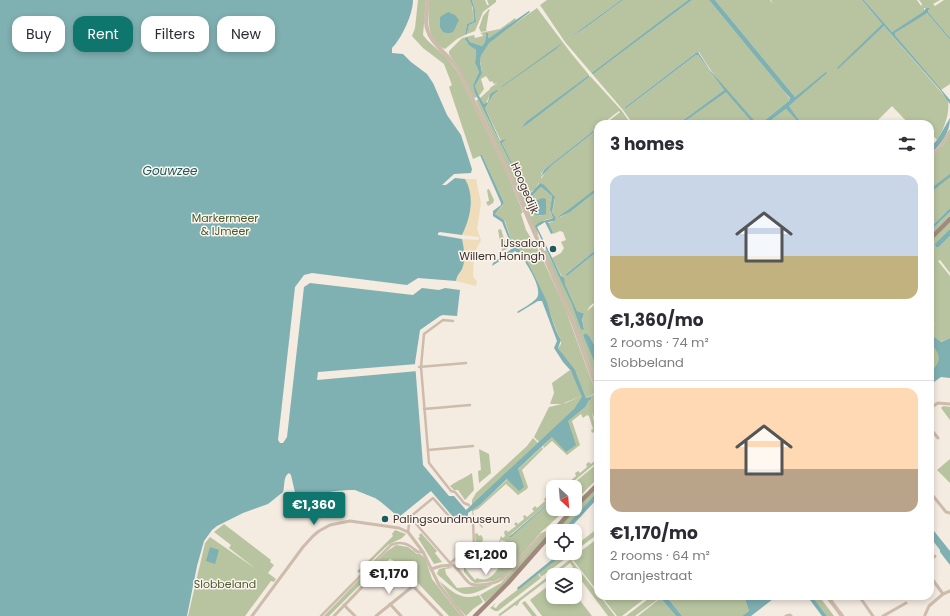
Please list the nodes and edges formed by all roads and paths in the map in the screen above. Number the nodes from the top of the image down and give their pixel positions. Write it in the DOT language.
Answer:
graph roads {
  1 [pos="428,0"];
  2 [pos="950,132"];
  3 [pos="934,153"];
  4 [pos="950,219"];
  5 [pos="934,235"];
  6 [pos="453,321"];
  7 [pos="466,363"];
  8 [pos="420,367"];
  9 [pos="594,381"];
  10 [pos="950,404"];
  11 [pos="470,405"];
  12 [pos="934,406"];
  13 [pos="424,409"];
  14 [pos="934,433"];
  15 [pos="938,438"];
  16 [pos="473,446"];
  17 [pos="428,450"];
  18 [pos="594,488"];
  19 [pos="934,497"];
  20 [pos="582,500"];
  21 [pos="470,505"];
  22 [pos="950,514"];
  23 [pos="566,516"];
  24 [pos="410,517"];
  25 [pos="559,524"];
  26 [pos="408,532"];
  27 [pos="546,532"];
  28 [pos="546,538"];
  29 [pos="415,550"];
  30 [pos="423,552"];
  31 [pos="451,564"];
  32 [pos="431,569"];
  33 [pos="934,582"];
  34 [pos="413,586"];
  35 [pos="950,591"];
  36 [pos="943,594"];
  37 [pos="830,600"];
  38 [pos="862,600"];
  39 [pos="906,603"];
  40 [pos="390,604"];
  41 [pos="344,606"];
  42 [pos="790,615"];
  43 [pos="252,616"];
  44 [pos="321,616"];
  45 [pos="334,616"];
  46 [pos="355,616"];
  47 [pos="376,616"];
  48 [pos="401,616"];
  49 [pos="442,616"];
  50 [pos="463,616"];
  51 [pos="475,616"];
  52 [pos="786,616"];
  53 [pos="842,616"];
  54 [pos="873,616"];
  55 [pos="883,616"];
  56 [pos="924,616"];
  1 -- 9 [label="street, Hoogedijk"];
  2 -- 3 [label="street"];
  4 -- 5 [label="main road"];
  6 -- 8 [label="street"];
  7 -- 8 [label="street"];
  8 -- 13 [label="street"];
  10 -- 12 [label="street"];
  11 -- 13 [label="street"];
  13 -- 17 [label="street"];
  14 -- 15 [label="street"];
  16 -- 17 [label="street"];
  17 -- 21 [label="street"];
  18 -- 20 [label="main road"];
  19 -- 22 [label="street"];
  23 -- 25 [label="main road"];
  24 -- 26 [label="street"];
  24 -- 31 [label="street"];
  24 -- 31 [label="street"];
  26 -- 30 [label="street"];
  26 -- 43 [label="street"];
  27 -- 31 [label="street"];
  28 -- 51 [label="main road"];
  29 -- 30 [label="street"];
  29 -- 44 [label="street"];
  30 -- 32 [label="street"];
  31 -- 32 [label="street"];
  32 -- 50 [label="street"];
  33 -- 36 [label="street"];
  34 -- 40 [label="street"];
  34 -- 41 [label="street"];
  34 -- 49 [label="street"];
  35 -- 36 [label="street"];
  36 -- 56 [label="street"];
  37 -- 53 [label="street"];
  38 -- 54 [label="street"];
  39 -- 55 [label="street"];
  40 -- 47 [label="street"];
  40 -- 48 [label="street"];
  41 -- 45 [label="street"];
  41 -- 46 [label="street"];
  42 -- 52 [label="street"];
}
